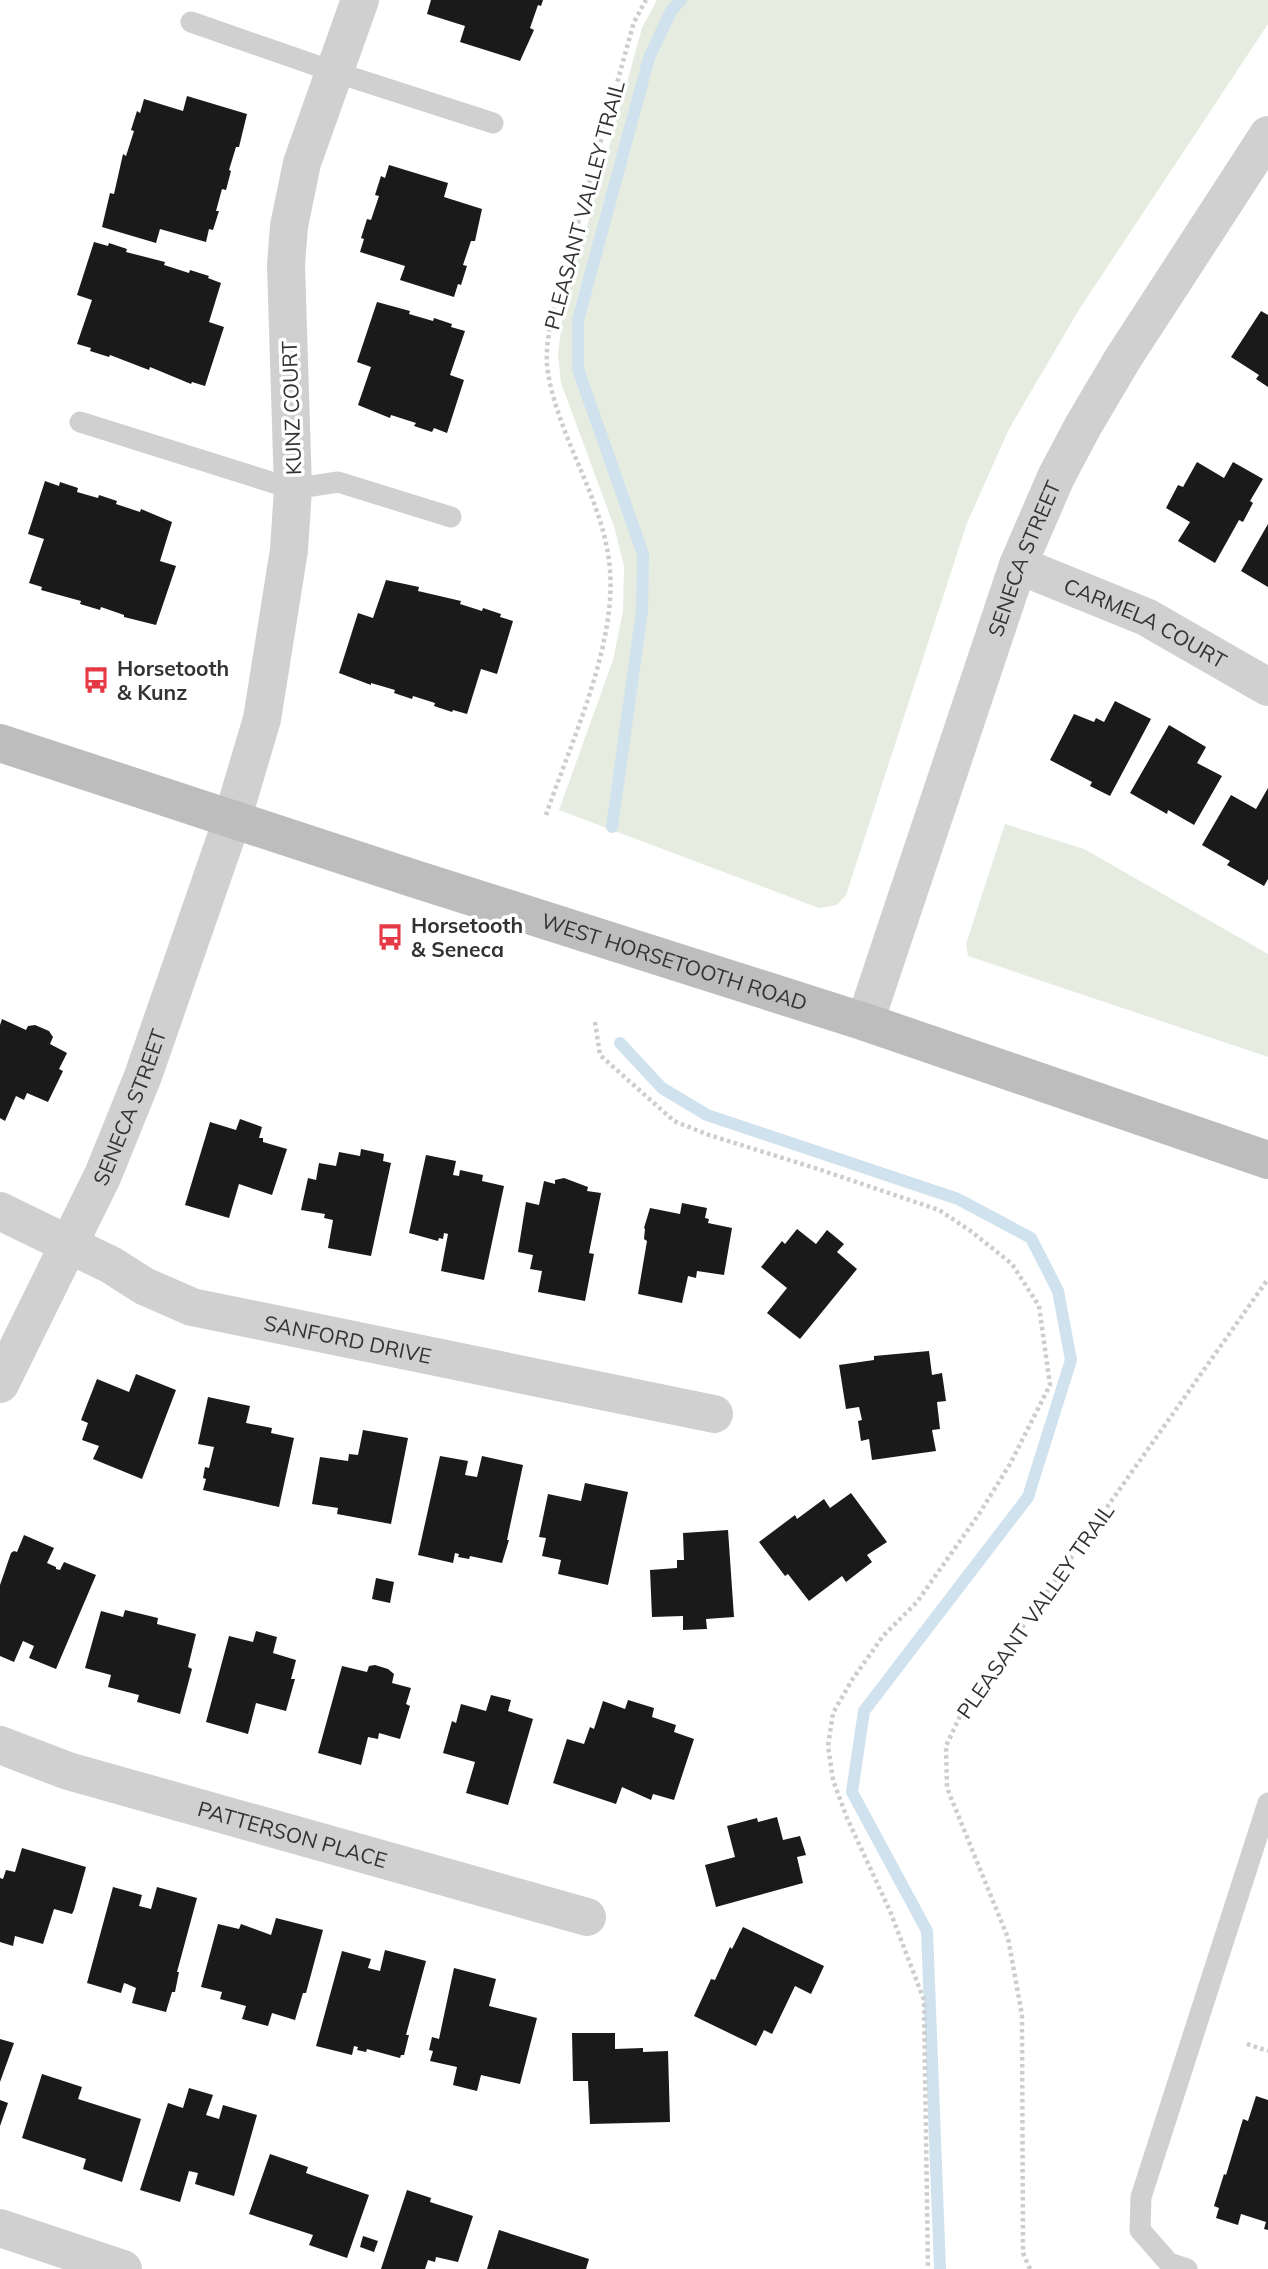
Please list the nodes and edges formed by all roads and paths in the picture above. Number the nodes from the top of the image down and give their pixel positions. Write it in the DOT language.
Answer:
graph roads {
  1 [pos="360,0"];
  2 [pos="646,0"];
  3 [pos="191,22"];
  4 [pos="334,72"];
  5 [pos="493,122"];
  6 [pos="1268,135"];
  7 [pos="1256,181"];
  8 [pos="80,422"];
  9 [pos="293,489"];
  10 [pos="451,517"];
  11 [pos="1018,565"];
  12 [pos="1268,687"];
  13 [pos="0,743"];
  14 [pos="546,815"];
  15 [pos="232,820"];
  16 [pos="595,1022"];
  17 [pos="865,1022"];
  18 [pos="1268,1160"];
  19 [pos="0,1211"];
  20 [pos="68,1243"];
  21 [pos="1268,1279"];
  22 [pos="0,1384"];
  23 [pos="714,1414"];
  24 [pos="0,1745"];
  25 [pos="1268,1803"];
  26 [pos="587,1917"];
  27 [pos="1247,2044"];
  28 [pos="1268,2051"];
  29 [pos="0,2228"];
  30 [pos="123,2269"];
  31 [pos="928,2269"];
  32 [pos="1030,2269"];
  33 [pos="1186,2269"];
  1 -- 4 [label="street, KUNZ COURT"];
  2 -- 14 [label="path, PLEASANT VALLEY TRAIL"];
  3 -- 4 [label="lane"];
  4 -- 5 [label="lane"];
  4 -- 9 [label="street, KUNZ COURT"];
  6 -- 7 [label="street, SENECA STREET"];
  7 -- 11 [label="street, SENECA STREET"];
  8 -- 9 [label="lane"];
  9 -- 10 [label="lane"];
  9 -- 15 [label="street, KUNZ COURT"];
  11 -- 12 [label="street, CARMELA COURT"];
  11 -- 17 [label="street, SENECA STREET"];
  13 -- 15 [label="main road, WEST HORSETOOTH ROAD"];
  15 -- 17 [label="main road, WEST HORSETOOTH ROAD"];
  15 -- 20 [label="street, SENECA STREET"];
  16 -- 31 [label="path"];
  17 -- 18 [label="main road, WEST HORSETOOTH ROAD"];
  19 -- 20 [label="street, SANFORD DRIVE"];
  20 -- 22 [label="street, SENECA STREET"];
  20 -- 23 [label="street, SANFORD DRIVE"];
  21 -- 32 [label="path, PLEASANT VALLEY TRAIL"];
  24 -- 26 [label="street, PATTERSON PLACE"];
  25 -- 33 [label="lane"];
  27 -- 28 [label="path"];
  29 -- 30 [label="street"];
}
